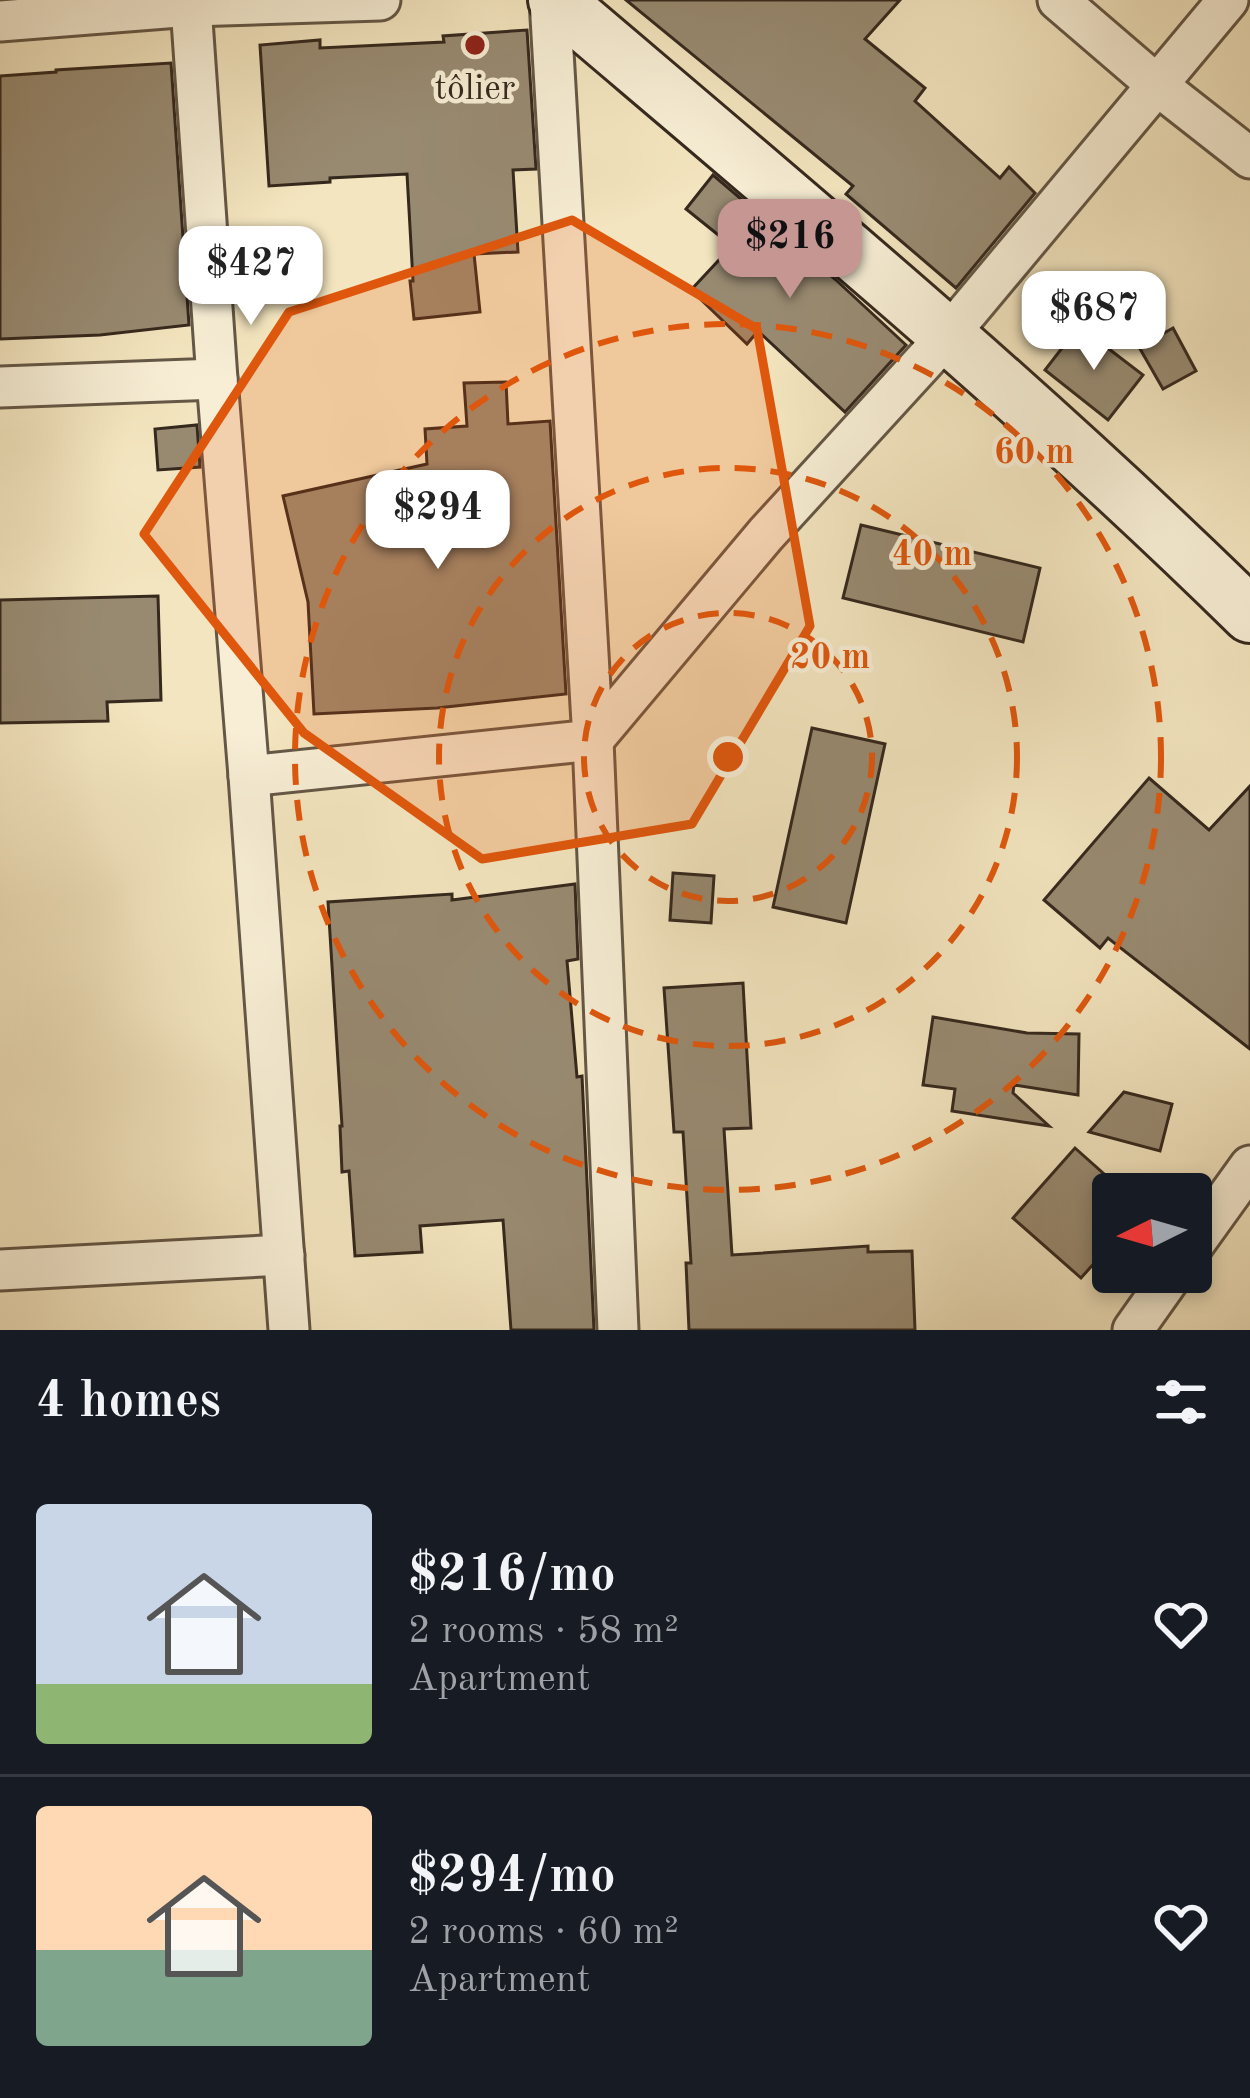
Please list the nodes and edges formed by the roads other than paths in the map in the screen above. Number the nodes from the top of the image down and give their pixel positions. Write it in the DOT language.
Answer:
graph roads {
  1 [pos="380,0"];
  2 [pos="553,0"];
  3 [pos="1058,0"];
  4 [pos="1228,0"];
  5 [pos="191,5"];
  6 [pos="0,21"];
  7 [pos="1157,85"];
  8 [pos="1250,158"];
  9 [pos="949,334"];
  10 [pos="217,379"];
  11 [pos="0,386"];
  12 [pos="1250,615"];
  13 [pos="592,740"];
  14 [pos="249,776"];
  15 [pos="1250,1166"];
  16 [pos="1212,1219"];
  17 [pos="284,1255"];
  18 [pos="0,1270"];
  19 [pos="1159,1293"];
  20 [pos="289,1330"];
  21 [pos="618,1330"];
  22 [pos="1133,1330"];
  1 -- 5 [label="street"];
  2 -- 9 [label="street"];
  2 -- 13 [label="street"];
  3 -- 7 [label="street"];
  4 -- 7 [label="street"];
  5 -- 6 [label="street"];
  5 -- 10 [label="street"];
  7 -- 8 [label="street"];
  7 -- 9 [label="street"];
  9 -- 12 [label="street"];
  9 -- 13 [label="street"];
  10 -- 11 [label="street"];
  10 -- 14 [label="street"];
  13 -- 14 [label="street"];
  13 -- 21 [label="street"];
  14 -- 17 [label="street"];
  15 -- 16 [label="street"];
  17 -- 18 [label="street"];
  17 -- 20 [label="street"];
  19 -- 22 [label="street"];
}
